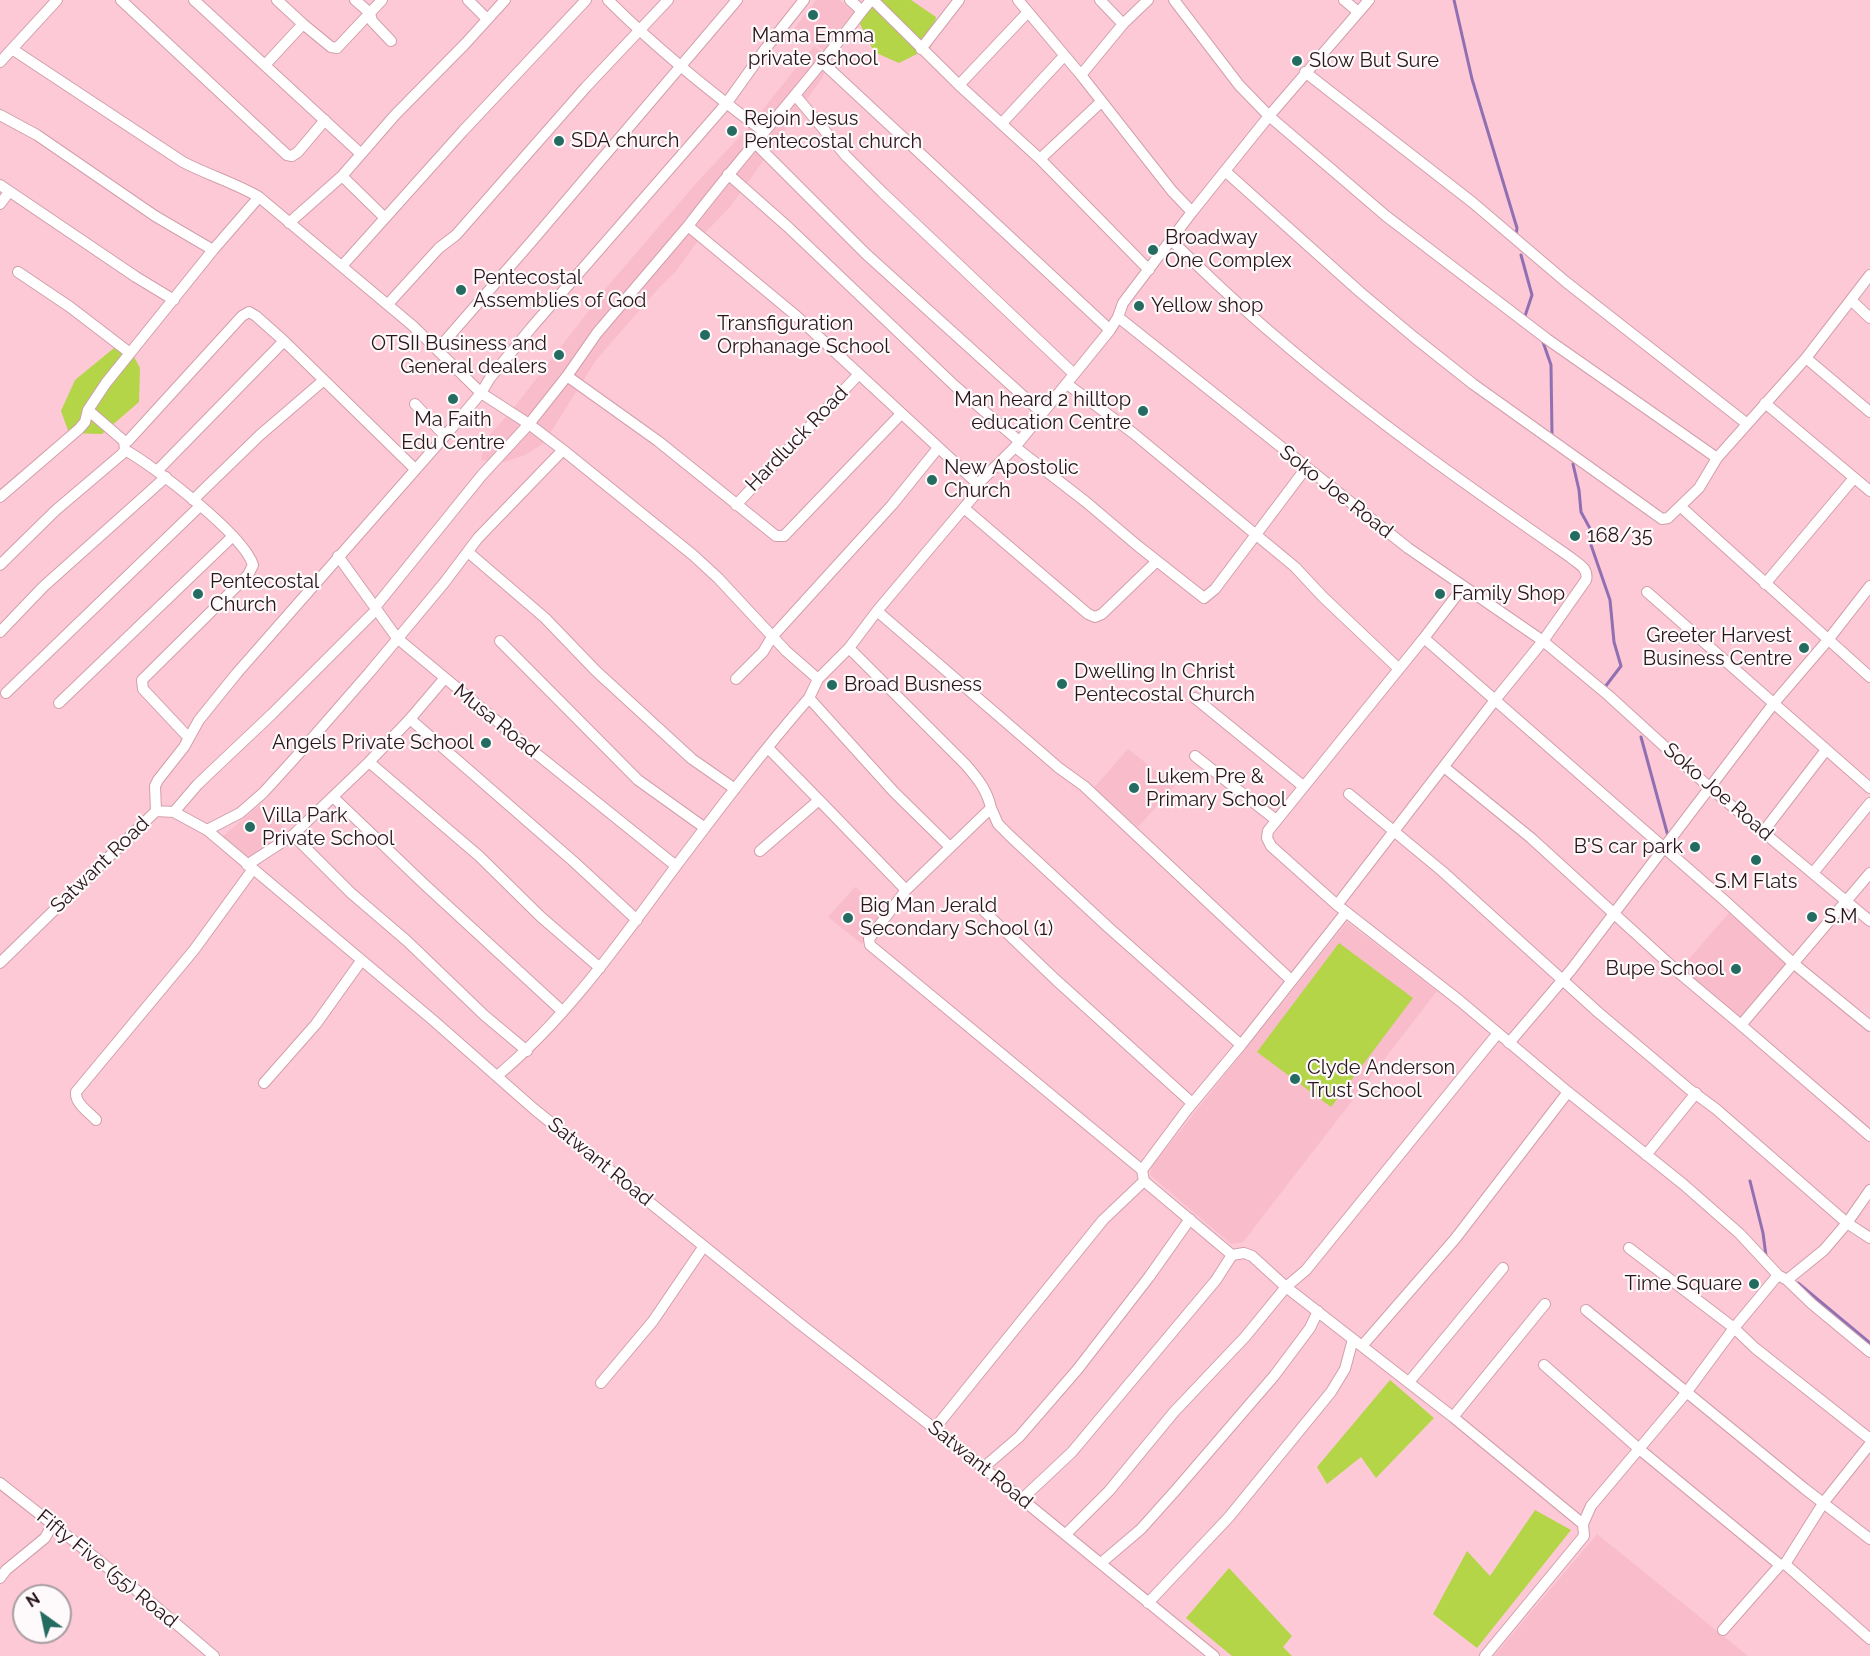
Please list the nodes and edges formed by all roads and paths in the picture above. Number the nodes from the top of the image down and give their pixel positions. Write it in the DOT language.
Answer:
graph roads {
  1 [pos="57,0"];
  2 [pos="121,0"];
  3 [pos="194,0"];
  4 [pos="277,0"];
  5 [pos="355,0"];
  6 [pos="382,0"];
  7 [pos="468,0"];
  8 [pos="505,0"];
  9 [pos="586,0"];
  10 [pos="608,0"];
  11 [pos="668,0"];
  12 [pos="737,0"];
  13 [pos="804,0"];
  14 [pos="850,0"];
  15 [pos="872,0"];
  16 [pos="958,0"];
  17 [pos="1017,0"];
  18 [pos="1100,0"];
  19 [pos="1148,0"];
  20 [pos="1174,0"];
  21 [pos="1344,0"];
  22 [pos="1369,0"];
  23 [pos="862,11"];
  24 [pos="1028,12"];
  25 [pos="1358,12"];
  26 [pos="370,13"];
  27 [pos="487,20"];
  28 [pos="303,24"];
  29 [pos="1123,24"];
  30 [pos="640,31"];
  31 [pos="391,41"];
  32 [pos="12,49"];
  33 [pos="921,49"];
  34 [pos="1064,56"];
  35 [pos="0,63"];
  36 [pos="823,63"];
  37 [pos="265,65"];
  38 [pos="681,66"];
  39 [pos="1305,72"];
  40 [pos="1081,75"];
  41 [pos="959,85"];
  42 [pos="795,95"];
  43 [pos="1101,102"];
  44 [pos="726,104"];
  45 [pos="0,115"];
  46 [pos="1269,116"];
  47 [pos="325,120"];
  48 [pos="1002,123"];
  49 [pos="763,131"];
  50 [pos="754,142"];
  51 [pos="360,153"];
  52 [pos="1040,159"];
  53 [pos="1225,171"];
  54 [pos="728,174"];
  55 [pos="342,176"];
  56 [pos="4,188"];
  57 [pos="259,197"];
  58 [pos="0,204"];
  59 [pos="1192,212"];
  60 [pos="386,218"];
  61 [pos="289,222"];
  62 [pos="688,226"];
  63 [pos="1171,240"];
  64 [pos="213,250"];
  65 [pos="342,266"];
  66 [pos="1149,270"];
  67 [pos="18,272"];
  68 [pos="1870,274"];
  69 [pos="174,300"];
  70 [pos="1851,300"];
  71 [pos="388,304"];
  72 [pos="1118,317"];
  73 [pos="1870,318"];
  74 [pos="1110,330"];
  75 [pos="284,341"];
  76 [pos="438,349"];
  77 [pos="130,353"];
  78 [pos="1806,358"];
  79 [pos="860,374"];
  80 [pos="1074,374"];
  81 [pos="567,376"];
  82 [pos="324,380"];
  83 [pos="1067,384"];
  84 [pos="481,393"];
  85 [pos="1765,403"];
  86 [pos="415,404"];
  87 [pos="88,410"];
  88 [pos="1042,412"];
  89 [pos="1870,412"];
  90 [pos="901,414"];
  91 [pos="1746,423"];
  92 [pos="529,424"];
  93 [pos="445,436"];
  94 [pos="1017,444"];
  95 [pos="125,446"];
  96 [pos="938,448"];
  97 [pos="563,450"];
  98 [pos="1718,458"];
  99 [pos="1306,468"];
  100 [pos="415,469"];
  101 [pos="161,474"];
  102 [pos="1854,478"];
  103 [pos="978,484"];
  104 [pos="1870,491"];
  105 [pos="0,497"];
  106 [pos="196,503"];
  107 [pos="736,505"];
  108 [pos="1681,507"];
  109 [pos="964,508"];
  110 [pos="1256,535"];
  111 [pos="233,536"];
  112 [pos="468,552"];
  113 [pos="338,555"];
  114 [pos="1157,561"];
  115 [pos="0,565"];
  116 [pos="1765,584"];
  117 [pos="1870,586"];
  118 [pos="1463,587"];
  119 [pos="1647,592"];
  120 [pos="376,608"];
  121 [pos="877,611"];
  122 [pos="0,632"];
  123 [pos="772,636"];
  124 [pos="398,638"];
  125 [pos="1424,638"];
  126 [pos="1828,640"];
  127 [pos="500,641"];
  128 [pos="1543,641"];
  129 [pos="849,648"];
  130 [pos="1398,668"];
  131 [pos="1870,677"];
  132 [pos="444,679"];
  133 [pos="736,679"];
  134 [pos="818,679"];
  135 [pos="6,693"];
  136 [pos="809,698"];
  137 [pos="1195,698"];
  138 [pos="1495,700"];
  139 [pos="59,703"];
  140 [pos="1774,703"];
  141 [pos="410,719"];
  142 [pos="188,737"];
  143 [pos="768,748"];
  144 [pos="1826,750"];
  145 [pos="1195,756"];
  146 [pos="369,762"];
  147 [pos="1444,767"];
  148 [pos="1303,786"];
  149 [pos="1709,787"];
  150 [pos="1870,788"];
  151 [pos="735,789"];
  152 [pos="1349,794"];
  153 [pos="333,797"];
  154 [pos="819,800"];
  155 [pos="1870,803"];
  156 [pos="991,808"];
  157 [pos="156,811"];
  158 [pos="174,812"];
  159 [pos="1276,820"];
  160 [pos="705,828"];
  161 [pos="207,830"];
  162 [pos="1393,831"];
  163 [pos="1763,831"];
  164 [pos="293,835"];
  165 [pos="950,847"];
  166 [pos="1663,848"];
  167 [pos="760,851"];
  168 [pos="676,866"];
  169 [pos="250,867"];
  170 [pos="1813,873"];
  171 [pos="1870,873"];
  172 [pos="906,890"];
  173 [pos="1845,900"];
  174 [pos="1342,909"];
  175 [pos="984,911"];
  176 [pos="1613,914"];
  177 [pos="637,920"];
  178 [pos="1870,921"];
  179 [pos="361,961"];
  180 [pos="0,963"];
  181 [pos="1792,963"];
  182 [pos="600,968"];
  183 [pos="1291,980"];
  184 [pos="1562,980"];
  185 [pos="562,1011"];
  186 [pos="1741,1025"];
  187 [pos="1870,1026"];
  188 [pos="1498,1033"];
  189 [pos="1509,1042"];
  190 [pos="1241,1045"];
  191 [pos="527,1051"];
  192 [pos="497,1076"];
  193 [pos="264,1083"];
  194 [pos="1568,1092"];
  195 [pos="1696,1093"];
  196 [pos="1192,1103"];
  197 [pos="96,1120"];
  198 [pos="1870,1136"];
  199 [pos="1646,1155"];
  200 [pos="1143,1175"];
  201 [pos="1870,1190"];
  202 [pos="1190,1219"];
  203 [pos="1847,1223"];
  204 [pos="1870,1238"];
  205 [pos="704,1246"];
  206 [pos="1629,1248"];
  207 [pos="1232,1254"];
  208 [pos="1503,1268"];
  209 [pos="1782,1277"];
  210 [pos="1286,1287"];
  211 [pos="1545,1304"];
  212 [pos="1586,1310"];
  213 [pos="1318,1311"];
  214 [pos="1734,1329"];
  215 [pos="1358,1343"];
  216 [pos="1870,1352"];
  217 [pos="1544,1365"];
  218 [pos="1409,1382"];
  219 [pos="601,1383"];
  220 [pos="1686,1393"];
  221 [pos="1453,1417"];
  222 [pos="935,1428"];
  223 [pos="1870,1439"];
  224 [pos="1870,1444"];
  225 [pos="1638,1448"];
  226 [pos="983,1468"];
  227 [pos="0,1483"];
  228 [pos="1022,1499"];
  229 [pos="1824,1503"];
  230 [pos="1583,1524"];
  231 [pos="52,1525"];
  232 [pos="1066,1534"];
  233 [pos="1870,1539"];
  234 [pos="1101,1563"];
  235 [pos="1783,1564"];
  236 [pos="0,1578"];
  237 [pos="1149,1603"];
  238 [pos="1723,1630"];
  239 [pos="1870,1639"];
  240 [pos="214,1656"];
  241 [pos="1214,1656"];
  242 [pos="1485,1656"];
  1 -- 32 [label="street"];
  2 -- 47 [label="street"];
  3 -- 37 [label="street"];
  4 -- 28 [label="street"];
  5 -- 26 [label="street"];
  6 -- 26 [label="street"];
  7 -- 27 [label="street"];
  8 -- 27 [label="street"];
  9 -- 60 [label="street"];
  10 -- 30 [label="street"];
  11 -- 30 [label="street"];
  12 -- 38 [label="street"];
  13 -- 44 [label="street"];
  14 -- 23 [label="street"];
  15 -- 23 [label="street"];
  15 -- 33 [label="street"];
  16 -- 33 [label="street"];
  17 -- 24 [label="street"];
  18 -- 29 [label="street"];
  19 -- 29 [label="street"];
  20 -- 46 [label="street"];
  21 -- 25 [label="street"];
  22 -- 25 [label="street"];
  23 -- 36 [label="street"];
  24 -- 34 [label="street"];
  24 -- 41 [label="street"];
  25 -- 39 [label="street"];
  26 -- 28 [label="street"];
  26 -- 31 [label="street"];
  27 -- 51 [label="street"];
  28 -- 37 [label="street"];
  29 -- 40 [label="street"];
  30 -- 38 [label="street"];
  30 -- 71 [label="street"];
  32 -- 35 [label="street"];
  32 -- 57 [label="street"];
  33 -- 41 [label="street"];
  34 -- 40 [label="street"];
  34 -- 48 [label="street"];
  36 -- 42 [label="street"];
  36 -- 74 [label="street"];
  37 -- 47 [label="street"];
  38 -- 44 [label="street"];
  38 -- 76 [label="street"];
  39 -- 46 [label="street"];
  39 -- 91 [label="street"];
  40 -- 43 [label="street"];
  41 -- 48 [label="street"];
  42 -- 49 [label="street"];
  42 -- 80 [label="street"];
  43 -- 52 [label="street"];
  43 -- 59 [label="street"];
  44 -- 49 [label="street"];
  44 -- 84 [label="street"];
  45 -- 64 [label="street"];
  46 -- 53 [label="street"];
  46 -- 98 [label="street"];
  47 -- 51 [label="street"];
  48 -- 52 [label="street"];
  49 -- 50 [label="street"];
  50 -- 54 [label="street"];
  50 -- 88 [label="street"];
  51 -- 55 [label="street"];
  52 -- 66 [label="street"];
  53 -- 59 [label="street"];
  53 -- 108 [label="street"];
  54 -- 62 [label="street"];
  54 -- 94 [label="street"];
  55 -- 60 [label="street"];
  55 -- 61 [label="street"];
  56 -- 58 [label="street"];
  56 -- 69 [label="street"];
  57 -- 61 [label="street"];
  57 -- 64 [label="street"];
  59 -- 63 [label="street"];
  60 -- 65 [label="street"];
  61 -- 65 [label="street"];
  62 -- 79 [label="street"];
  62 -- 81 [label="street"];
  63 -- 66 [label="street"];
  63 -- 128 [label="street"];
  64 -- 69 [label="street"];
  65 -- 71 [label="street"];
  66 -- 72 [label="street"];
  67 -- 77 [label="street"];
  68 -- 70 [label="street"];
  69 -- 77 [label="street"];
  70 -- 73 [label="street"];
  70 -- 78 [label="street"];
  71 -- 76 [label="street"];
  72 -- 74 [label="street"];
  72 -- 99 [label="street, Soko Joe Road"];
  74 -- 80 [label="street"];
  75 -- 82 [label="street"];
  75 -- 95 [label="street"];
  75 -- 101 [label="street"];
  76 -- 84 [label="street"];
  77 -- 87 [label="street"];
  78 -- 85 [label="street"];
  78 -- 89 [label="street"];
  79 -- 90 [label="street"];
  79 -- 107 [label="street, Hardluck Road"];
  80 -- 83 [label="street"];
  81 -- 92 [label="street"];
  81 -- 107 [label="street"];
  82 -- 100 [label="street"];
  82 -- 106 [label="street"];
  83 -- 88 [label="street"];
  83 -- 110 [label="street"];
  84 -- 92 [label="street"];
  84 -- 93 [label="street"];
  85 -- 91 [label="street"];
  85 -- 102 [label="street"];
  86 -- 93 [label="street"];
  87 -- 95 [label="street"];
  87 -- 105 [label="street"];
  88 -- 94 [label="street"];
  90 -- 96 [label="street"];
  90 -- 107 [label="street"];
  91 -- 98 [label="street"];
  92 -- 97 [label="street"];
  92 -- 120 [label="street"];
  93 -- 100 [label="street"];
  94 -- 103 [label="street"];
  94 -- 114 [label="street"];
  95 -- 101 [label="street"];
  95 -- 115 [label="street"];
  96 -- 103 [label="street"];
  96 -- 123 [label="street"];
  97 -- 112 [label="street"];
  97 -- 123 [label="street"];
  98 -- 108 [label="street"];
  99 -- 110 [label="street"];
  99 -- 118 [label="street, Soko Joe Road"];
  100 -- 113 [label="street"];
  101 -- 106 [label="street"];
  101 -- 122 [label="street"];
  102 -- 104 [label="street"];
  102 -- 116 [label="street"];
  103 -- 109 [label="street"];
  106 -- 111 [label="street"];
  106 -- 135 [label="street"];
  108 -- 116 [label="street"];
  109 -- 114 [label="street"];
  109 -- 121 [label="street"];
  110 -- 114 [label="street"];
  110 -- 130 [label="street"];
  111 -- 139 [label="street"];
  111 -- 142 [label="street"];
  112 -- 124 [label="street"];
  112 -- 151 [label="street"];
  113 -- 120 [label="street, Musa Road"];
  113 -- 142 [label="street"];
  116 -- 126 [label="street"];
  117 -- 126 [label="street"];
  118 -- 125 [label="street"];
  118 -- 128 [label="street, Soko Joe Road"];
  119 -- 140 [label="street"];
  120 -- 124 [label="street, Musa Road"];
  120 -- 158 [label="street"];
  121 -- 129 [label="street"];
  121 -- 183 [label="street"];
  123 -- 133 [label="street"];
  123 -- 134 [label="street"];
  124 -- 132 [label="street, Musa Road"];
  124 -- 161 [label="street"];
  125 -- 130 [label="street"];
  125 -- 138 [label="street"];
  126 -- 131 [label="street"];
  126 -- 140 [label="street"];
  127 -- 160 [label="street"];
  128 -- 138 [label="street"];
  128 -- 149 [label="street, Soko Joe Road"];
  129 -- 134 [label="street"];
  129 -- 156 [label="street"];
  130 -- 148 [label="street"];
  132 -- 141 [label="street"];
  132 -- 168 [label="street, Musa Road"];
  134 -- 136 [label="street"];
  136 -- 143 [label="street"];
  136 -- 165 [label="street"];
  137 -- 148 [label="street"];
  138 -- 147 [label="street"];
  138 -- 166 [label="street"];
  140 -- 144 [label="street"];
  140 -- 149 [label="street"];
  141 -- 146 [label="street"];
  141 -- 177 [label="street"];
  142 -- 157 [label="street"];
  143 -- 151 [label="street"];
  143 -- 154 [label="street"];
  144 -- 150 [label="street"];
  144 -- 163 [label="street"];
  145 -- 159 [label="street"];
  146 -- 153 [label="street"];
  146 -- 182 [label="street"];
  147 -- 162 [label="street"];
  147 -- 176 [label="street"];
  148 -- 159 [label="street"];
  149 -- 163 [label="street, Soko Joe Road"];
  149 -- 166 [label="street"];
  151 -- 160 [label="street"];
  152 -- 162 [label="street"];
  153 -- 164 [label="street"];
  153 -- 185 [label="street"];
  154 -- 167 [label="street"];
  154 -- 172 [label="street"];
  155 -- 170 [label="street"];
  156 -- 165 [label="street"];
  156 -- 190 [label="street"];
  157 -- 158 [label="street, Satwant Road"];
  157 -- 180 [label="street, Satwant Road"];
  158 -- 161 [label="street, Satwant Road"];
  159 -- 174 [label="street"];
  160 -- 168 [label="street"];
  161 -- 169 [label="street, Satwant Road"];
  162 -- 174 [label="street"];
  162 -- 184 [label="street"];
  163 -- 170 [label="street, Soko Joe Road"];
  164 -- 169 [label="street"];
  164 -- 191 [label="street"];
  165 -- 172 [label="street"];
  166 -- 176 [label="street"];
  166 -- 181 [label="street"];
  168 -- 177 [label="street"];
  169 -- 179 [label="street, Satwant Road"];
  169 -- 197 [label="street"];
  170 -- 173 [label="street, Soko Joe Road"];
  171 -- 173 [label="street"];
  172 -- 200 [label="street"];
  173 -- 178 [label="street, Soko Joe Road"];
  173 -- 181 [label="street"];
  174 -- 183 [label="street"];
  174 -- 188 [label="street"];
  175 -- 196 [label="street"];
  176 -- 184 [label="street"];
  176 -- 186 [label="street"];
  177 -- 182 [label="street"];
  179 -- 192 [label="street, Satwant Road"];
  179 -- 193 [label="street"];
  181 -- 186 [label="street"];
  181 -- 187 [label="street"];
  182 -- 185 [label="street"];
  183 -- 190 [label="street"];
  184 -- 189 [label="street"];
  184 -- 195 [label="street"];
  185 -- 191 [label="street"];
  186 -- 198 [label="street"];
  188 -- 189 [label="street"];
  188 -- 210 [label="street"];
  189 -- 194 [label="street"];
  190 -- 196 [label="street"];
  191 -- 192 [label="street"];
  192 -- 205 [label="street, Satwant Road"];
  194 -- 199 [label="street"];
  194 -- 215 [label="street"];
  195 -- 199 [label="street"];
  195 -- 203 [label="street"];
  196 -- 200 [label="street"];
  199 -- 209 [label="street"];
  200 -- 202 [label="street"];
  200 -- 222 [label="street"];
  201 -- 203 [label="street"];
  202 -- 207 [label="street"];
  202 -- 226 [label="street"];
  203 -- 204 [label="street"];
  203 -- 209 [label="street"];
  205 -- 219 [label="street"];
  205 -- 222 [label="street, Satwant Road"];
  206 -- 214 [label="street"];
  207 -- 210 [label="street"];
  207 -- 228 [label="street"];
  208 -- 218 [label="street"];
  209 -- 214 [label="street"];
  209 -- 216 [label="street"];
  210 -- 213 [label="street"];
  210 -- 232 [label="street"];
  211 -- 221 [label="street"];
  212 -- 220 [label="street"];
  213 -- 215 [label="street"];
  213 -- 234 [label="street"];
  214 -- 220 [label="street"];
  214 -- 223 [label="street"];
  215 -- 218 [label="street"];
  215 -- 237 [label="street"];
  217 -- 225 [label="street"];
  218 -- 221 [label="street"];
  220 -- 225 [label="street"];
  220 -- 229 [label="street"];
  221 -- 230 [label="street"];
  222 -- 226 [label="street, Satwant Road"];
  224 -- 229 [label="street"];
  225 -- 230 [label="street"];
  225 -- 235 [label="street"];
  226 -- 228 [label="street, Satwant Road"];
  227 -- 231 [label="street, Fifty Five (55) Road"];
  228 -- 232 [label="street, Satwant Road"];
  229 -- 233 [label="street"];
  229 -- 235 [label="street"];
  230 -- 242 [label="street"];
  231 -- 236 [label="street"];
  231 -- 240 [label="street, Fifty Five (55) Road"];
  232 -- 234 [label="street, Satwant Road"];
  234 -- 237 [label="street, Satwant Road"];
  235 -- 238 [label="street"];
  235 -- 239 [label="street"];
  237 -- 241 [label="street, Satwant Road"];
}
